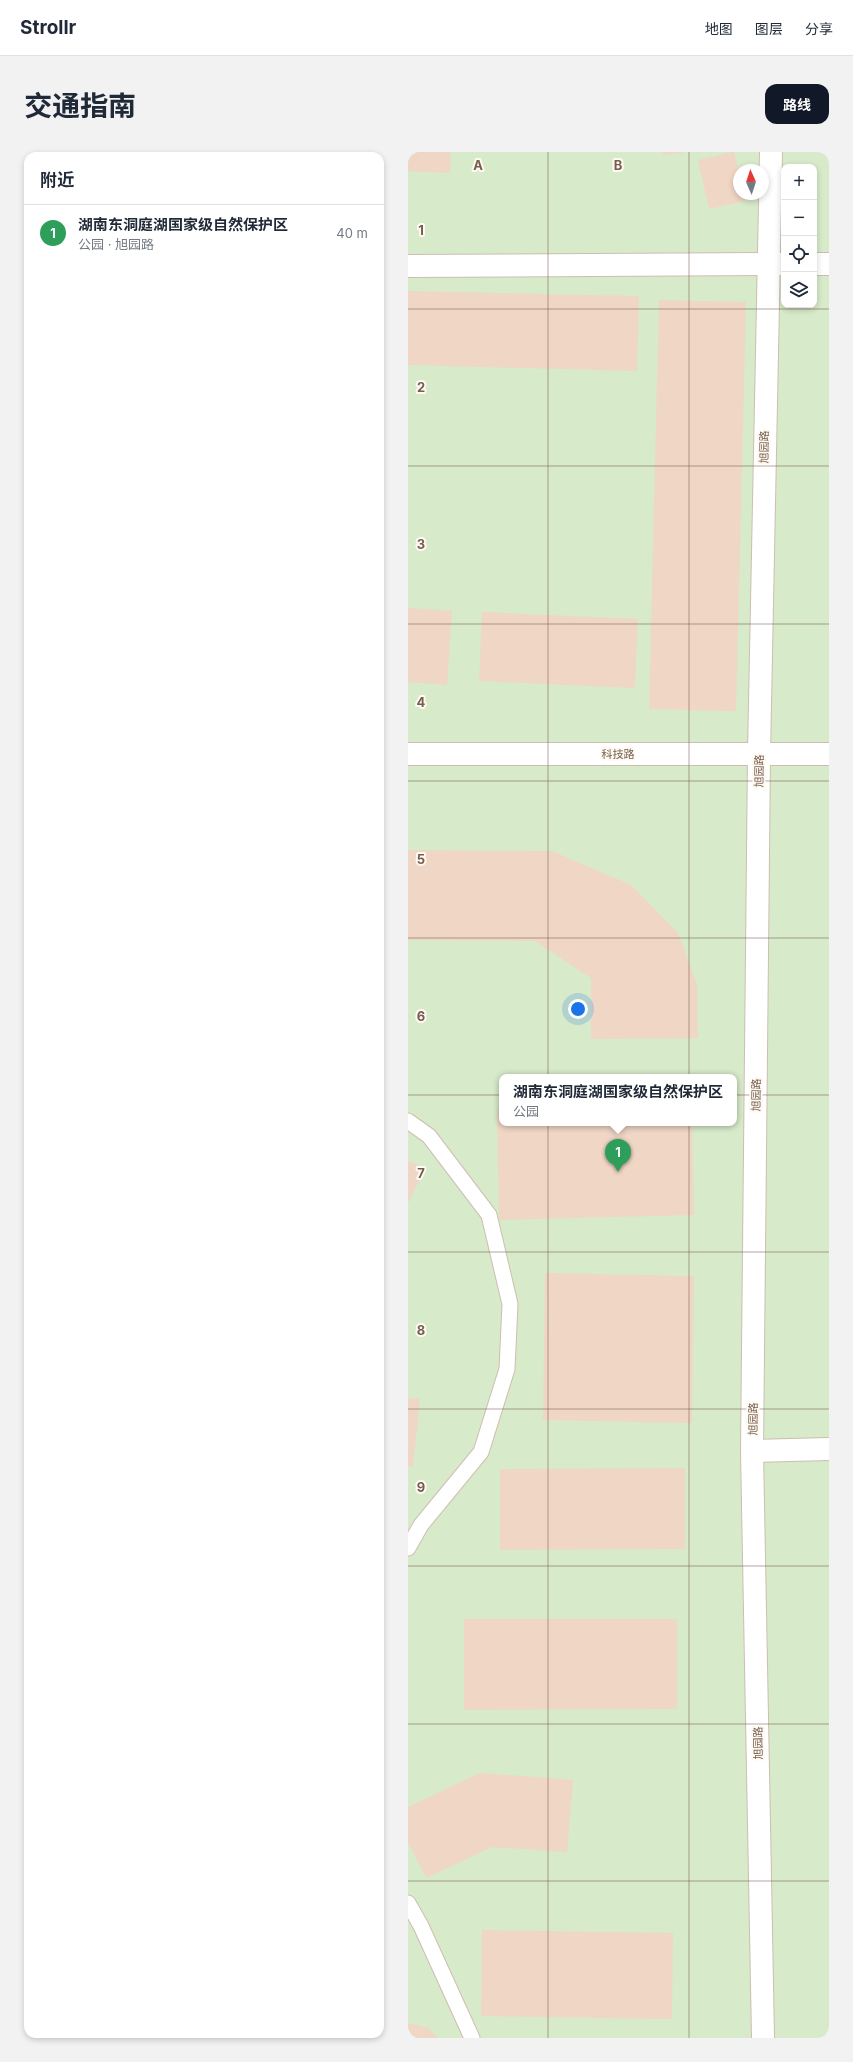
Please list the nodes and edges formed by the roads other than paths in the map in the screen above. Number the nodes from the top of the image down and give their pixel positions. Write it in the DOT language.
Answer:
graph roads {
  1 [pos="770,152"];
  2 [pos="776,264"];
  3 [pos="817,264"];
  4 [pos="829,264"];
  5 [pos="408,266"];
  6 [pos="408,754"];
  7 [pos="759,754"];
  8 [pos="829,754"];
  9 [pos="408,1121"];
  10 [pos="829,1449"];
  11 [pos="752,1451"];
  12 [pos="408,1548"];
  13 [pos="408,1903"];
  14 [pos="472,2038"];
  15 [pos="763,2038"];
  1 -- 2 [label="street, 旭园路"];
  2 -- 5 [label="street"];
  2 -- 7 [label="street, 旭园路"];
  3 -- 4 [label="street"];
  6 -- 7 [label="street, 科技路"];
  7 -- 8 [label="street, 科技路"];
  7 -- 11 [label="street, 旭园路"];
  9 -- 12 [label="lane"];
  10 -- 11 [label="street"];
  11 -- 15 [label="street, 旭园路"];
  13 -- 14 [label="lane"];
}
